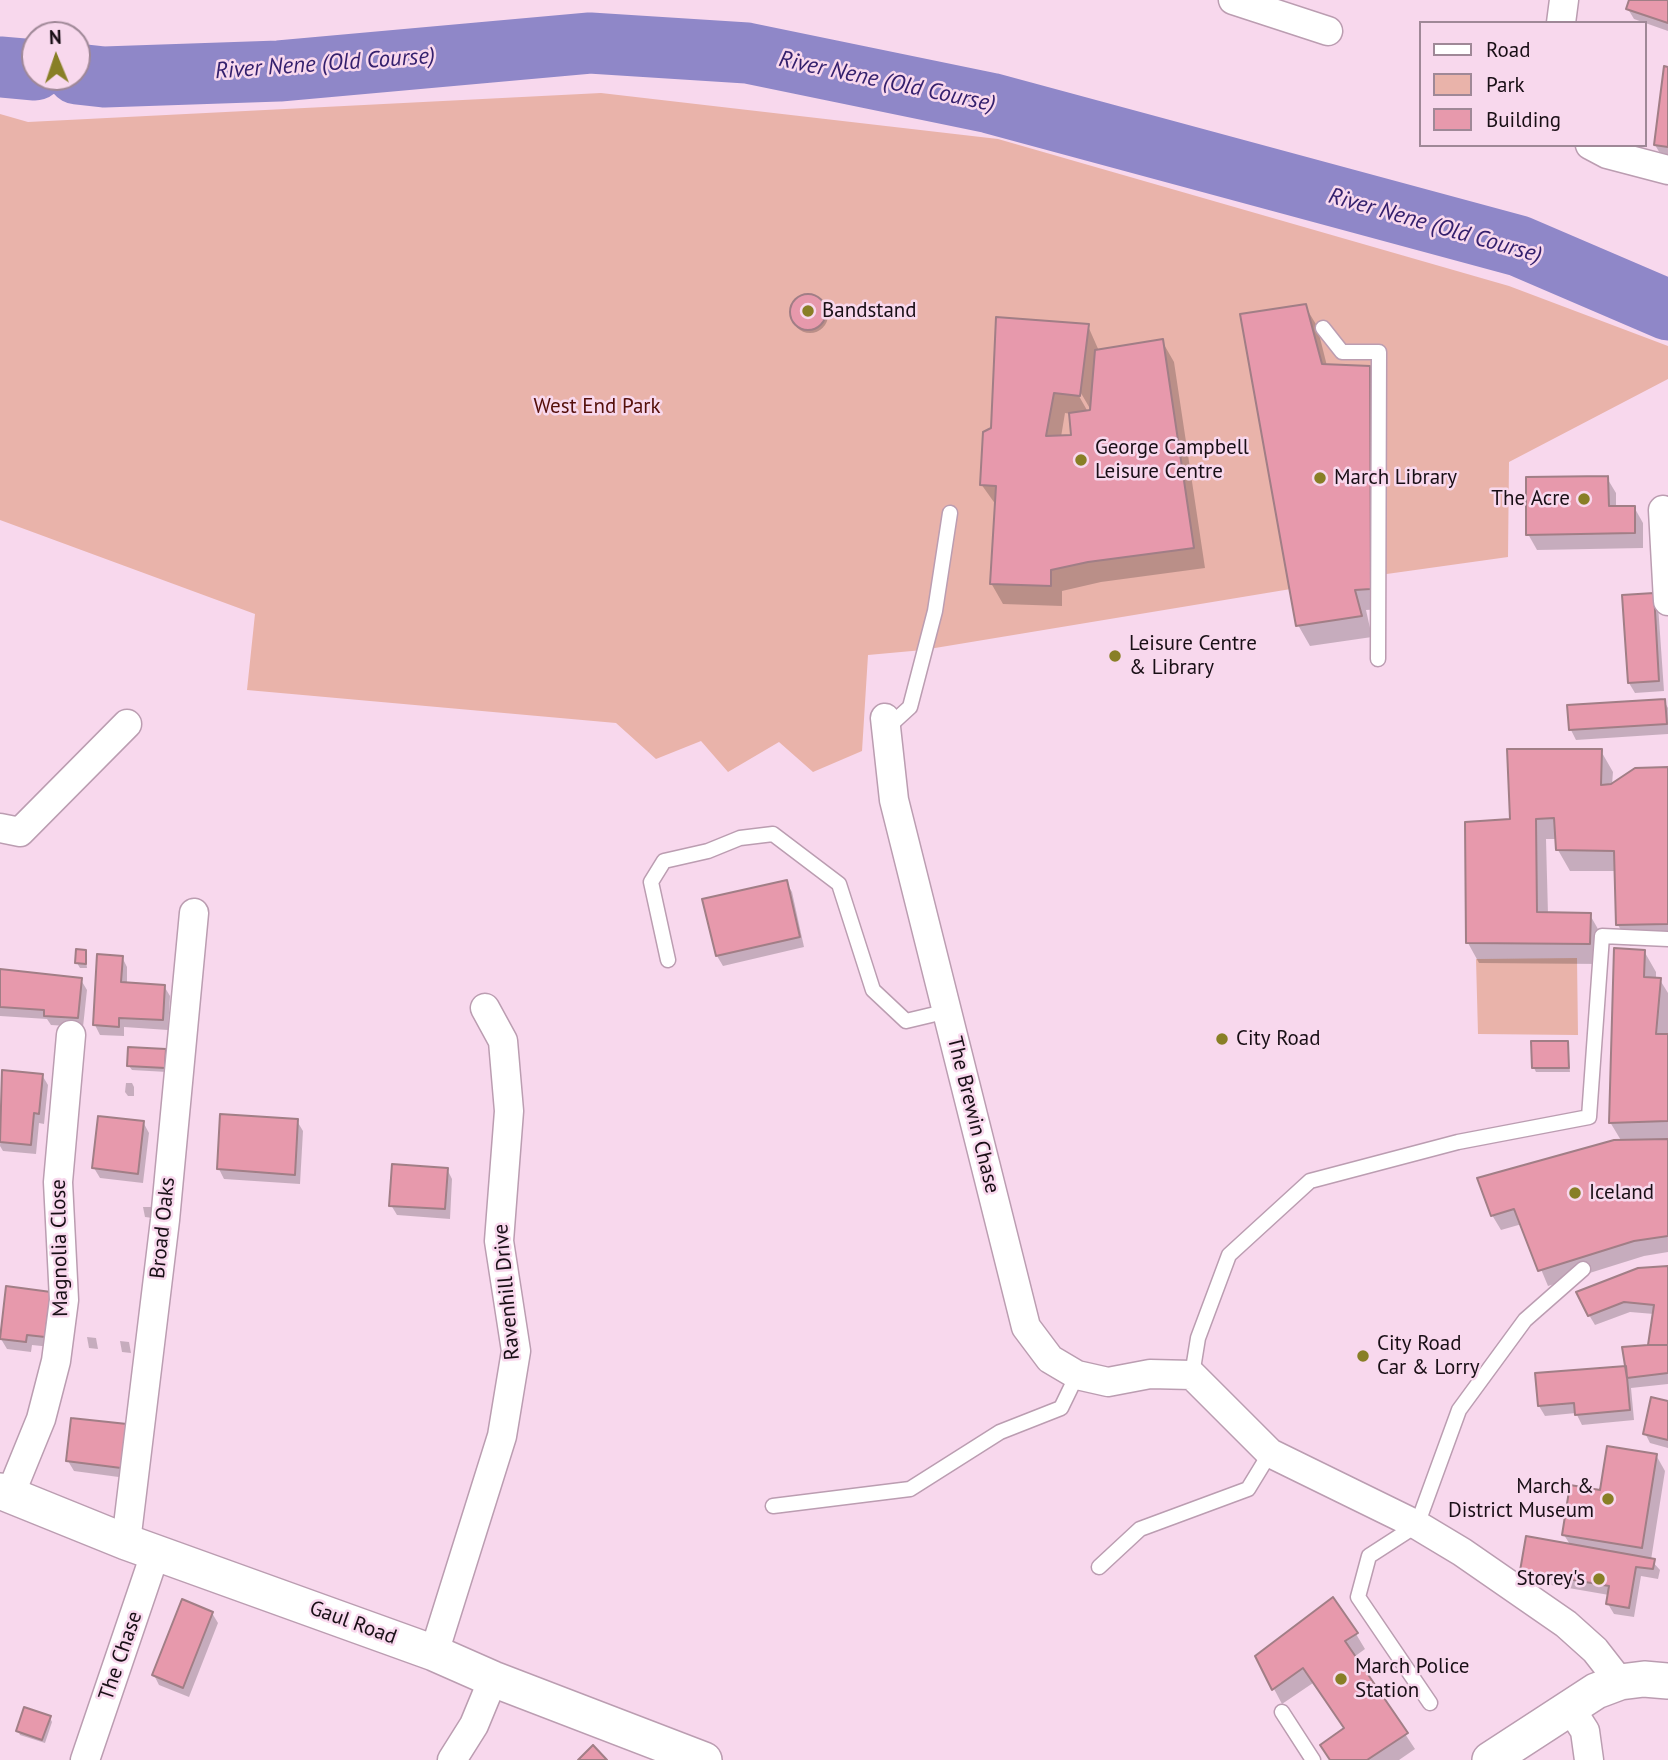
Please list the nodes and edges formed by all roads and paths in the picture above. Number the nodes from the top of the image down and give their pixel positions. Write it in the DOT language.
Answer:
graph roads {
  1 [pos="1233,0"];
  2 [pos="1564,0"];
  3 [pos="1561,21"];
  4 [pos="1328,32"];
  5 [pos="1593,147"];
  6 [pos="1668,170"];
  7 [pos="1323,328"];
  8 [pos="1663,510"];
  9 [pos="950,513"];
  10 [pos="1668,601"];
  11 [pos="1378,659"];
  12 [pos="127,724"];
  13 [pos="886,724"];
  14 [pos="0,828"];
  15 [pos="194,913"];
  16 [pos="1668,939"];
  17 [pos="668,960"];
  18 [pos="485,1008"];
  19 [pos="948,1011"];
  20 [pos="71,1035"];
  21 [pos="1583,1269"];
  22 [pos="1077,1375"];
  23 [pos="1192,1375"];
  24 [pos="1270,1453"];
  25 [pos="5,1493"];
  26 [pos="773,1506"];
  27 [pos="1417,1525"];
  28 [pos="141,1547"];
  29 [pos="1099,1567"];
  30 [pos="434,1653"];
  31 [pos="493,1679"];
  32 [pos="1668,1681"];
  33 [pos="1620,1682"];
  34 [pos="1430,1703"];
  35 [pos="1569,1706"];
  36 [pos="1282,1712"];
  37 [pos="85,1760"];
  38 [pos="452,1760"];
  39 [pos="704,1760"];
  40 [pos="1313,1760"];
  41 [pos="1490,1760"];
  42 [pos="1589,1760"];
  1 -- 4 [label="street"];
  2 -- 3 [label="street"];
  5 -- 6 [label="street"];
  7 -- 11 [label="lane"];
  8 -- 10 [label="street"];
  9 -- 13 [label="lane"];
  12 -- 14 [label="street"];
  13 -- 19 [label="street, The Brewin Chase"];
  15 -- 28 [label="street, Broad Oaks"];
  16 -- 23 [label="lane"];
  17 -- 19 [label="lane"];
  18 -- 30 [label="street, Ravenhill Drive"];
  19 -- 22 [label="street, The Brewin Chase"];
  20 -- 25 [label="street, Magnolia Close"];
  21 -- 27 [label="lane"];
  22 -- 23 [label="street, The Brewin Chase"];
  22 -- 26 [label="lane"];
  23 -- 24 [label="street"];
  24 -- 27 [label="street"];
  24 -- 29 [label="lane"];
  25 -- 28 [label="street, Gaul Road"];
  27 -- 33 [label="street"];
  27 -- 34 [label="lane"];
  28 -- 30 [label="street, Gaul Road"];
  28 -- 37 [label="street, The Chase"];
  30 -- 31 [label="street, Gaul Road"];
  31 -- 38 [label="street"];
  31 -- 39 [label="street, Gaul Road"];
  32 -- 33 [label="street"];
  33 -- 35 [label="street"];
  35 -- 41 [label="street"];
  35 -- 42 [label="street"];
  36 -- 40 [label="lane"];
}
